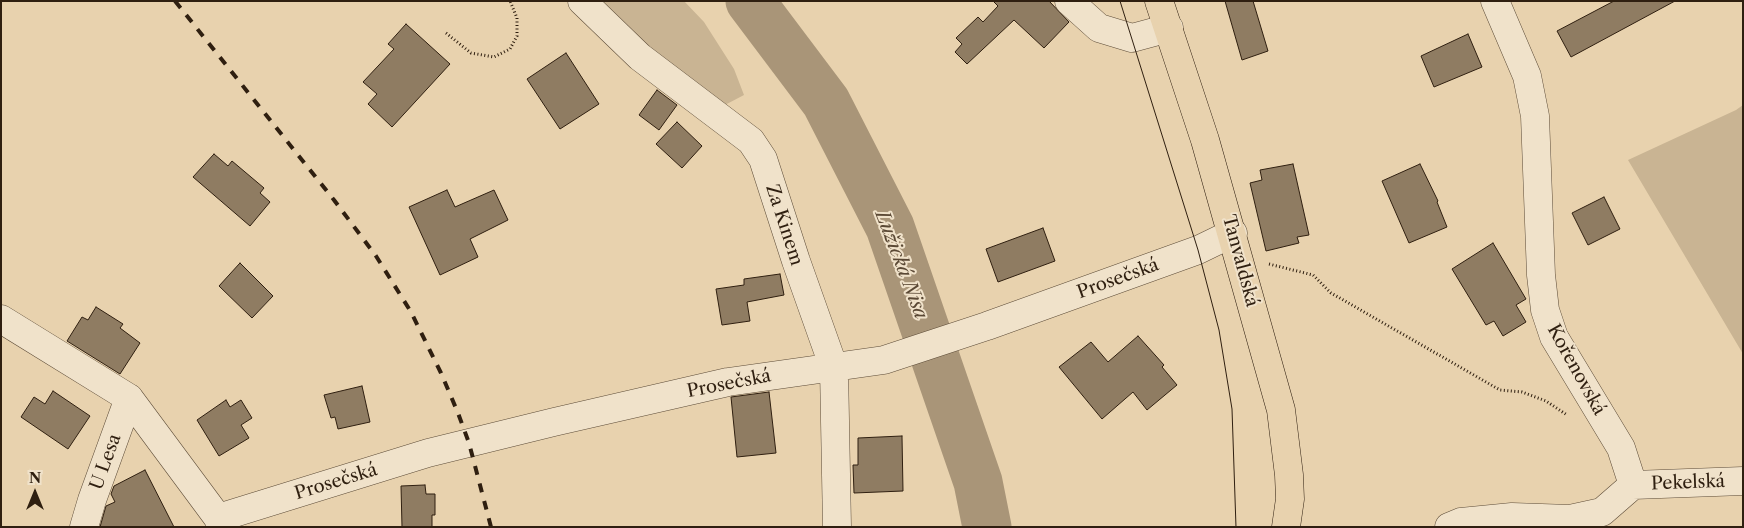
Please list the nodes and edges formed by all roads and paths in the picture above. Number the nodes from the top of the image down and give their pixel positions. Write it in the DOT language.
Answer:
graph roads {
  1 [pos="510,1"];
  2 [pos="582,1"];
  3 [pos="1069,1"];
  4 [pos="1159,1"];
  5 [pos="1495,1"];
  6 [pos="1168,28"];
  7 [pos="446,33"];
  8 [pos="1233,233"];
  9 [pos="1263,262"];
  10 [pos="1,319"];
  11 [pos="834,368"];
  12 [pos="129,398"];
  13 [pos="1571,417"];
  14 [pos="1743,481"];
  15 [pos="1633,485"];
  16 [pos="220,522"];
  17 [pos="84,527"];
  18 [pos="837,527"];
  19 [pos="1286,527"];
  20 [pos="1449,527"];
  1 -- 7 [label="path"];
  2 -- 11 [label="street, Za Kinem"];
  3 -- 6 [label="street"];
  4 -- 6 [label="main road, Tanvaldská"];
  5 -- 15 [label="street, Kořenovská"];
  6 -- 8 [label="main road, Tanvaldská"];
  8 -- 11 [label="street, Prosečská"];
  8 -- 19 [label="main road, Tanvaldská"];
  9 -- 13 [label="path"];
  10 -- 12 [label="street, Prosečská"];
  11 -- 16 [label="street, Prosečská"];
  11 -- 18 [label="street, Za Kinem"];
  12 -- 16 [label="street, Prosečská"];
  12 -- 17 [label="street, U Lesa"];
  14 -- 15 [label="street, Pekelská"];
  15 -- 20 [label="street"];
}
